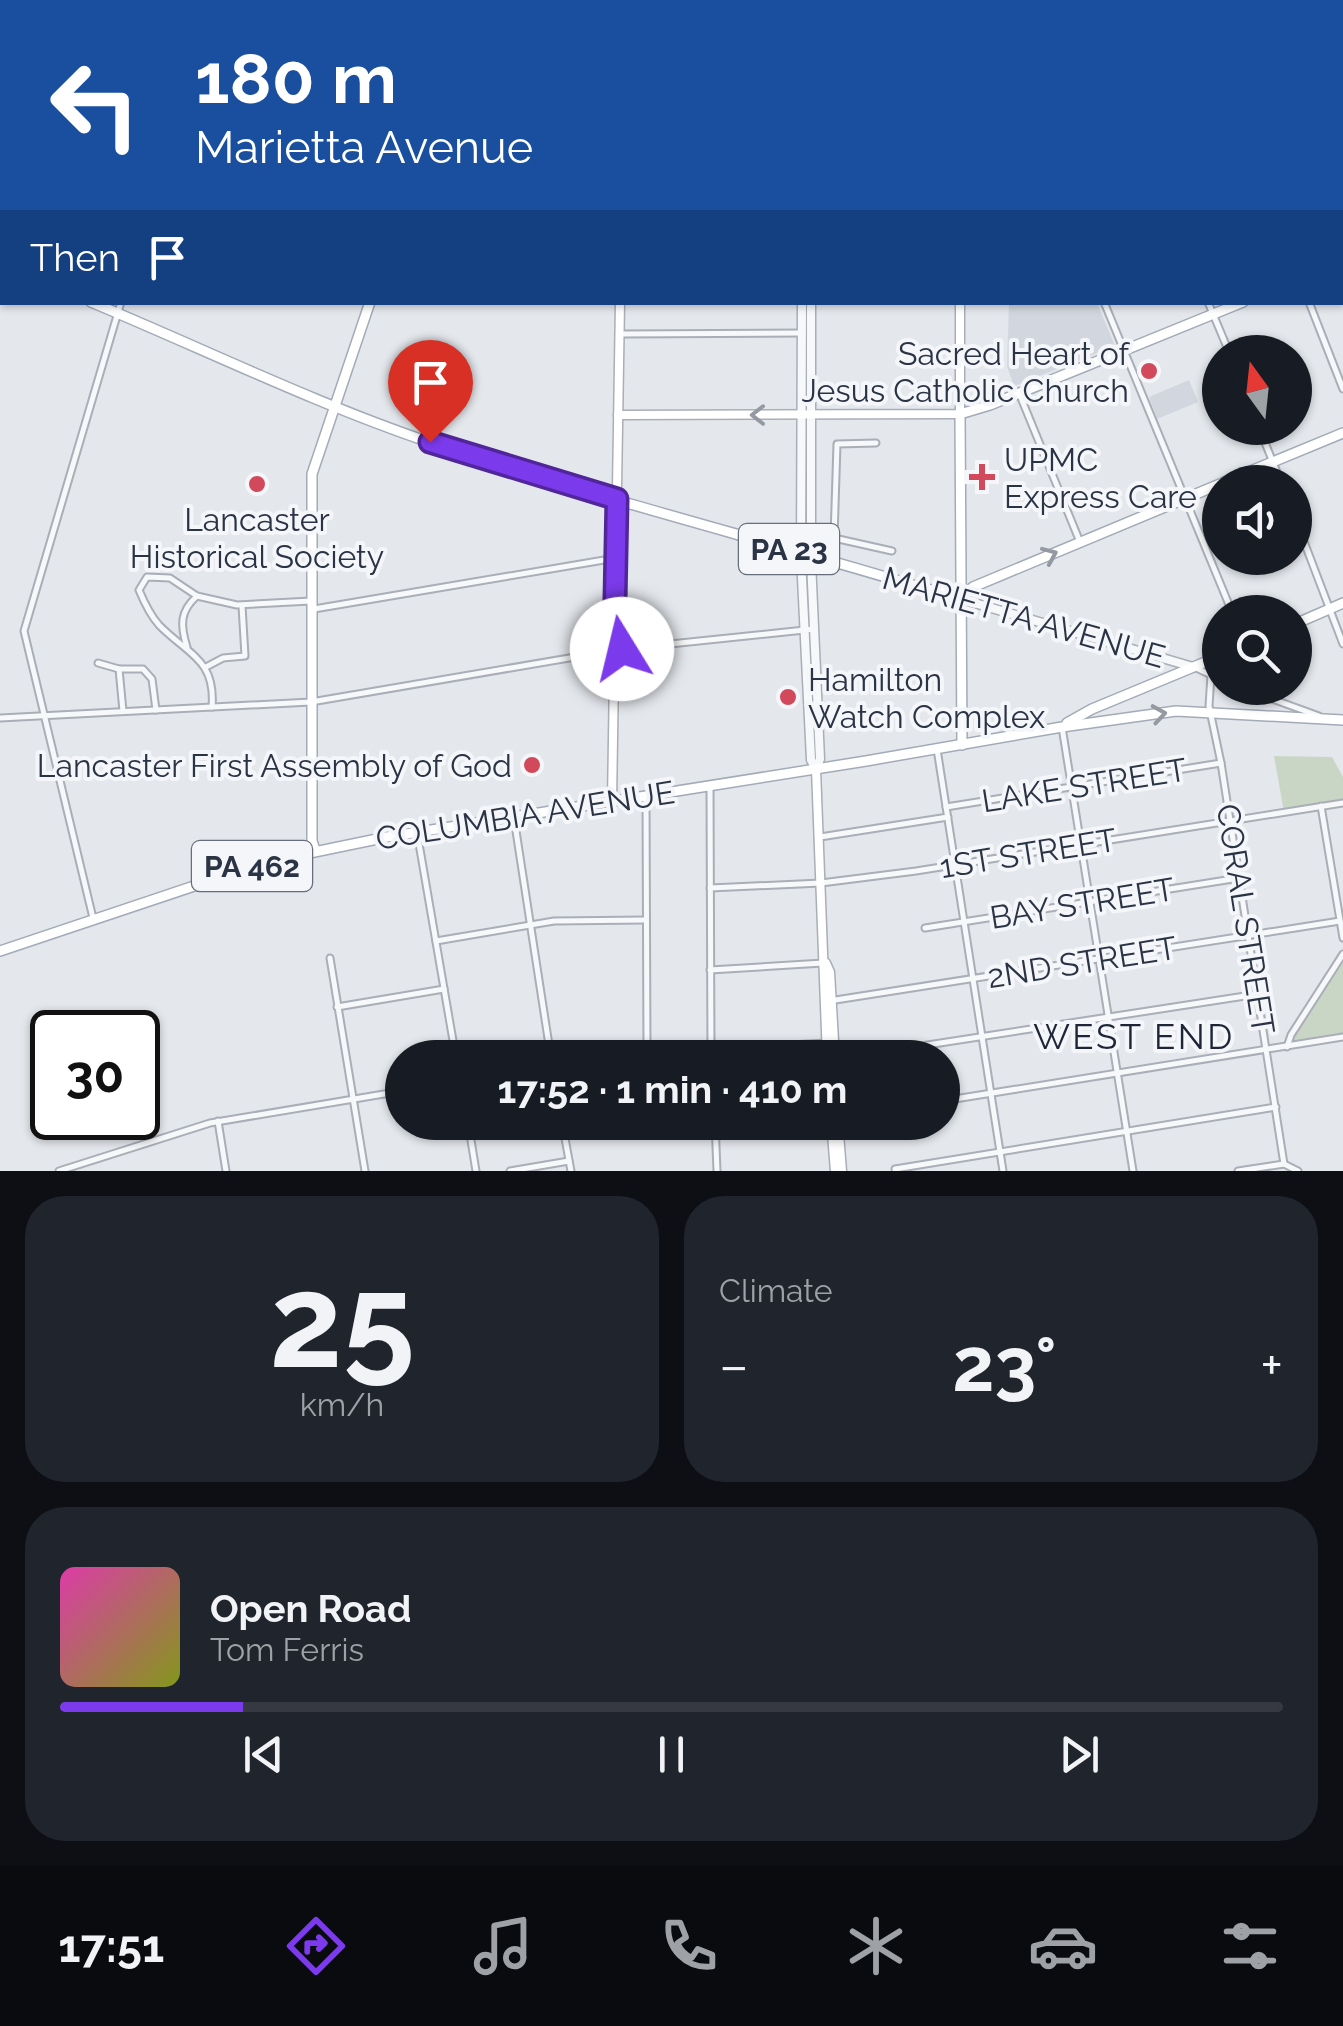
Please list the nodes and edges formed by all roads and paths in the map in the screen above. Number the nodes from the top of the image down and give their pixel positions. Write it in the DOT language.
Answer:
graph roads {
  1 [pos="369,305"];
  2 [pos="620,305"];
  3 [pos="802,305"];
  4 [pos="812,305"];
  5 [pos="960,305"];
  6 [pos="1105,305"];
  7 [pos="1209,305"];
  8 [pos="1236,305"];
  9 [pos="1310,305"];
  10 [pos="119,308"];
  11 [pos="1213,314"];
  12 [pos="807,333"];
  13 [pos="620,334"];
  14 [pos="1221,335"];
  15 [pos="1124,351"];
  16 [pos="1343,389"];
  17 [pos="1019,393"];
  18 [pos="334,405"];
  19 [pos="807,414"];
  20 [pos="960,414"];
  21 [pos="618,415"];
  22 [pos="1343,433"];
  23 [pos="876,443"];
  24 [pos="1266,445"];
  25 [pos="1272,462"];
  26 [pos="1265,465"];
  27 [pos="1273,465"];
  28 [pos="1202,491"];
  29 [pos="617,499"];
  30 [pos="1184,499"];
  31 [pos="1080,542"];
  32 [pos="892,551"];
  33 [pos="807,554"];
  34 [pos="616,558"];
  35 [pos="1312,562"];
  36 [pos="1225,595"];
  37 [pos="197,596"];
  38 [pos="961,596"];
  39 [pos="1343,603"];
  40 [pos="242,604"];
  41 [pos="311,605"];
  42 [pos="1330,609"];
  43 [pos="1312,617"];
  44 [pos="810,629"];
  45 [pos="1343,644"];
  46 [pos="188,648"];
  47 [pos="614,650"];
  48 [pos="98,662"];
  49 [pos="1202,663"];
  50 [pos="206,667"];
  51 [pos="1193,667"];
  52 [pos="119,670"];
  53 [pos="1202,672"];
  54 [pos="311,702"];
  55 [pos="1210,705"];
  56 [pos="1290,705"];
  57 [pos="212,707"];
  58 [pos="156,710"];
  59 [pos="1210,711"];
  60 [pos="123,712"];
  61 [pos="44,716"];
  62 [pos="0,718"];
  63 [pos="1330,719"];
  64 [pos="1343,720"];
  65 [pos="1062,726"];
  66 [pos="962,744"];
  67 [pos="937,749"];
  68 [pos="1221,763"];
  69 [pos="816,770"];
  70 [pos="710,785"];
  71 [pos="1072,788"];
  72 [pos="646,796"];
  73 [pos="612,801"];
  74 [pos="1343,803"];
  75 [pos="1322,806"];
  76 [pos="946,807"];
  77 [pos="514,817"];
  78 [pos="948,817"];
  79 [pos="1230,821"];
  80 [pos="417,832"];
  81 [pos="820,836"];
  82 [pos="1082,844"];
  83 [pos="315,850"];
  84 [pos="955,865"];
  85 [pos="1239,878"];
  86 [pos="821,883"];
  87 [pos="710,888"];
  88 [pos="1091,902"];
  89 [pos="93,918"];
  90 [pos="645,920"];
  91 [pos="1340,921"];
  92 [pos="964,922"];
  93 [pos="528,926"];
  94 [pos="925,928"];
  95 [pos="1248,936"];
  96 [pos="1343,938"];
  97 [pos="436,941"];
  98 [pos="0,951"];
  99 [pos="1343,954"];
  100 [pos="330,958"];
  101 [pos="1100,959"];
  102 [pos="826,963"];
  103 [pos="710,970"];
  104 [pos="973,979"];
  105 [pos="444,988"];
  106 [pos="1258,994"];
  107 [pos="828,1002"];
  108 [pos="336,1006"];
  109 [pos="1108,1016"];
  110 [pos="982,1036"];
  111 [pos="1343,1037"];
  112 [pos="453,1040"];
  113 [pos="548,1040"];
  114 [pos="647,1040"];
  115 [pos="711,1040"];
  116 [pos="830,1040"];
  117 [pos="956,1040"];
  118 [pos="1287,1046"];
  119 [pos="1267,1050"];
  120 [pos="1118,1074"];
  121 [pos="385,1094"];
  122 [pos="992,1094"];
  123 [pos="960,1098"];
  124 [pos="352,1100"];
  125 [pos="1276,1107"];
  126 [pos="218,1122"];
  127 [pos="1127,1130"];
  128 [pos="471,1140"];
  129 [pos="565,1140"];
  130 [pos="716,1140"];
  131 [pos="835,1140"];
  132 [pos="838,1140"];
  133 [pos="1000,1150"];
  134 [pos="569,1162"];
  135 [pos="1284,1164"];
  136 [pos="895,1169"];
  137 [pos="59,1171"];
  138 [pos="226,1171"];
  139 [pos="365,1171"];
  140 [pos="476,1171"];
  141 [pos="510,1171"];
  142 [pos="571,1171"];
  143 [pos="717,1171"];
  144 [pos="834,1171"];
  145 [pos="842,1171"];
  146 [pos="1004,1171"];
  147 [pos="1133,1171"];
  148 [pos="1238,1171"];
  149 [pos="1298,1171"];
  1 -- 18 [label="main road"];
  2 -- 13 [label="main road"];
  3 -- 12 [label="street"];
  4 -- 12 [label="street"];
  5 -- 20 [label="main road"];
  6 -- 15 [label="street"];
  7 -- 11 [label="street"];
  8 -- 11 [label="main road"];
  9 -- 16 [label="street"];
  10 -- 18 [label="main road, MARIETTA AVENUE / PA 23"];
  10 -- 61 [label="street"];
  11 -- 14 [label="street"];
  11 -- 15 [label="main road"];
  12 -- 13 [label="street"];
  12 -- 19 [label="street"];
  13 -- 21 [label="main road"];
  15 -- 17 [label="main road"];
  15 -- 30 [label="street"];
  17 -- 20 [label="main road"];
  17 -- 31 [label="street"];
  18 -- 29 [label="main road, MARIETTA AVENUE / PA 23"];
  18 -- 41 [label="main road"];
  19 -- 20 [label="main road"];
  19 -- 21 [label="main road, one-way"];
  19 -- 33 [label="street"];
  20 -- 38 [label="main road"];
  21 -- 29 [label="main road"];
  22 -- 25 [label="main road"];
  23 -- 32 [label="street"];
  24 -- 25 [label="street"];
  25 -- 26 [label="main road"];
  25 -- 27 [label="street"];
  28 -- 30 [label="main road"];
  29 -- 33 [label="main road, MARIETTA AVENUE / PA 23"];
  29 -- 34 [label="main road"];
  30 -- 31 [label="main road"];
  30 -- 36 [label="street"];
  38 -- 31 [label="main road, one-way"];
  33 -- 38 [label="main road, MARIETTA AVENUE / PA 23"];
  33 -- 44 [label="street"];
  34 -- 41 [label="street"];
  34 -- 47 [label="main road"];
  35 -- 42 [label="street"];
  37 -- 40 [label="street"];
  37 -- 46 [label="street"];
  37 -- 46 [label="street"];
  38 -- 51 [label="street, MARIETTA AVENUE"];
  38 -- 66 [label="main road"];
  39 -- 42 [label="main road"];
  40 -- 41 [label="street"];
  40 -- 50 [label="street"];
  41 -- 54 [label="main road"];
  42 -- 43 [label="main road"];
  42 -- 45 [label="street"];
  44 -- 47 [label="street"];
  44 -- 69 [label="street"];
  46 -- 50 [label="street"];
  47 -- 54 [label="street"];
  47 -- 73 [label="main road"];
  48 -- 52 [label="street"];
  49 -- 51 [label="main road"];
  50 -- 57 [label="street"];
  51 -- 53 [label="street, MARIETTA AVENUE"];
  51 -- 65 [label="main road"];
  52 -- 58 [label="street"];
  52 -- 60 [label="street"];
  54 -- 57 [label="street"];
  54 -- 83 [label="main road"];
  55 -- 59 [label="street, CORAL STREET"];
  56 -- 63 [label="street"];
  57 -- 58 [label="street"];
  58 -- 60 [label="street"];
  59 -- 63 [label="main road, PA 462"];
  65 -- 59 [label="main road, PA 462, one-way"];
  59 -- 68 [label="street, CORAL STREET"];
  60 -- 61 [label="street"];
  61 -- 62 [label="street"];
  61 -- 89 [label="street"];
  63 -- 64 [label="main road, PA 462"];
  65 -- 66 [label="main road, COLUMBIA AVENUE / PA 462"];
  65 -- 71 [label="street"];
  66 -- 67 [label="main road, COLUMBIA AVENUE / PA 462"];
  67 -- 69 [label="main road, COLUMBIA AVENUE / PA 462"];
  67 -- 76 [label="street"];
  68 -- 71 [label="street, LAKE STREET"];
  68 -- 79 [label="street, CORAL STREET"];
  69 -- 70 [label="main road, COLUMBIA AVENUE / PA 462"];
  69 -- 81 [label="main road"];
  70 -- 72 [label="main road, COLUMBIA AVENUE / PA 462"];
  70 -- 87 [label="street"];
  71 -- 76 [label="street, LAKE STREET"];
  71 -- 82 [label="street"];
  72 -- 73 [label="main road, COLUMBIA AVENUE / PA 462"];
  72 -- 90 [label="street"];
  73 -- 77 [label="main road, COLUMBIA AVENUE / PA 462"];
  74 -- 75 [label="street, 1ST STREET"];
  75 -- 79 [label="street, 1ST STREET"];
  75 -- 91 [label="street"];
  76 -- 78 [label="street"];
  77 -- 80 [label="main road, COLUMBIA AVENUE / PA 462"];
  77 -- 93 [label="street"];
  78 -- 81 [label="street, LAKE STREET"];
  78 -- 84 [label="street"];
  79 -- 82 [label="street, 1ST STREET"];
  79 -- 85 [label="street, CORAL STREET"];
  80 -- 83 [label="main road, COLUMBIA AVENUE / PA 462"];
  80 -- 97 [label="street"];
  81 -- 86 [label="main road"];
  82 -- 84 [label="street, 1ST STREET"];
  82 -- 88 [label="street"];
  83 -- 89 [label="main road, COLUMBIA AVENUE / PA 462"];
  84 -- 86 [label="street, 1ST STREET"];
  84 -- 92 [label="street"];
  85 -- 88 [label="street, BAY STREET"];
  85 -- 95 [label="street, CORAL STREET"];
  86 -- 87 [label="street, 1ST STREET"];
  86 -- 102 [label="main road"];
  87 -- 103 [label="street"];
  88 -- 92 [label="street, BAY STREET"];
  88 -- 101 [label="street"];
  89 -- 98 [label="main road, COLUMBIA AVENUE / PA 462"];
  90 -- 93 [label="street"];
  90 -- 114 [label="street"];
  91 -- 95 [label="street, 2ND STREET"];
  91 -- 96 [label="street"];
  92 -- 94 [label="street, BAY STREET"];
  92 -- 104 [label="street"];
  93 -- 97 [label="street"];
  93 -- 113 [label="street"];
  95 -- 101 [label="street, 2ND STREET"];
  95 -- 106 [label="street, CORAL STREET"];
  97 -- 105 [label="street"];
  99 -- 118 [label="street"];
  100 -- 108 [label="street"];
  101 -- 104 [label="street, 2ND STREET"];
  101 -- 109 [label="street"];
  102 -- 103 [label="street"];
  102 -- 107 [label="main road"];
  103 -- 115 [label="street"];
  104 -- 107 [label="street, 2ND STREET"];
  104 -- 110 [label="street"];
  105 -- 108 [label="street"];
  105 -- 112 [label="street"];
  106 -- 109 [label="street"];
  106 -- 119 [label="street, CORAL STREET"];
  107 -- 116 [label="main road"];
  108 -- 124 [label="street"];
  109 -- 110 [label="street"];
  109 -- 120 [label="street"];
  110 -- 117 [label="street"];
  110 -- 122 [label="street"];
  111 -- 118 [label="street"];
  118 -- 119 [label="street"];
  119 -- 120 [label="street"];
  119 -- 125 [label="street, CORAL STREET"];
  120 -- 122 [label="street"];
  120 -- 127 [label="street"];
  121 -- 124 [label="street"];
  122 -- 123 [label="street"];
  122 -- 133 [label="street"];
  124 -- 126 [label="street"];
  124 -- 139 [label="street"];
  125 -- 127 [label="street"];
  125 -- 135 [label="street, CORAL STREET"];
  126 -- 137 [label="street"];
  126 -- 138 [label="street"];
  127 -- 133 [label="street"];
  127 -- 147 [label="street"];
  128 -- 140 [label="street"];
  129 -- 134 [label="street"];
  130 -- 143 [label="street"];
  131 -- 144 [label="main road"];
  132 -- 145 [label="main road"];
  133 -- 136 [label="street"];
  133 -- 146 [label="street"];
  134 -- 141 [label="street"];
  134 -- 142 [label="street"];
  135 -- 148 [label="street"];
  135 -- 149 [label="street"];
}
